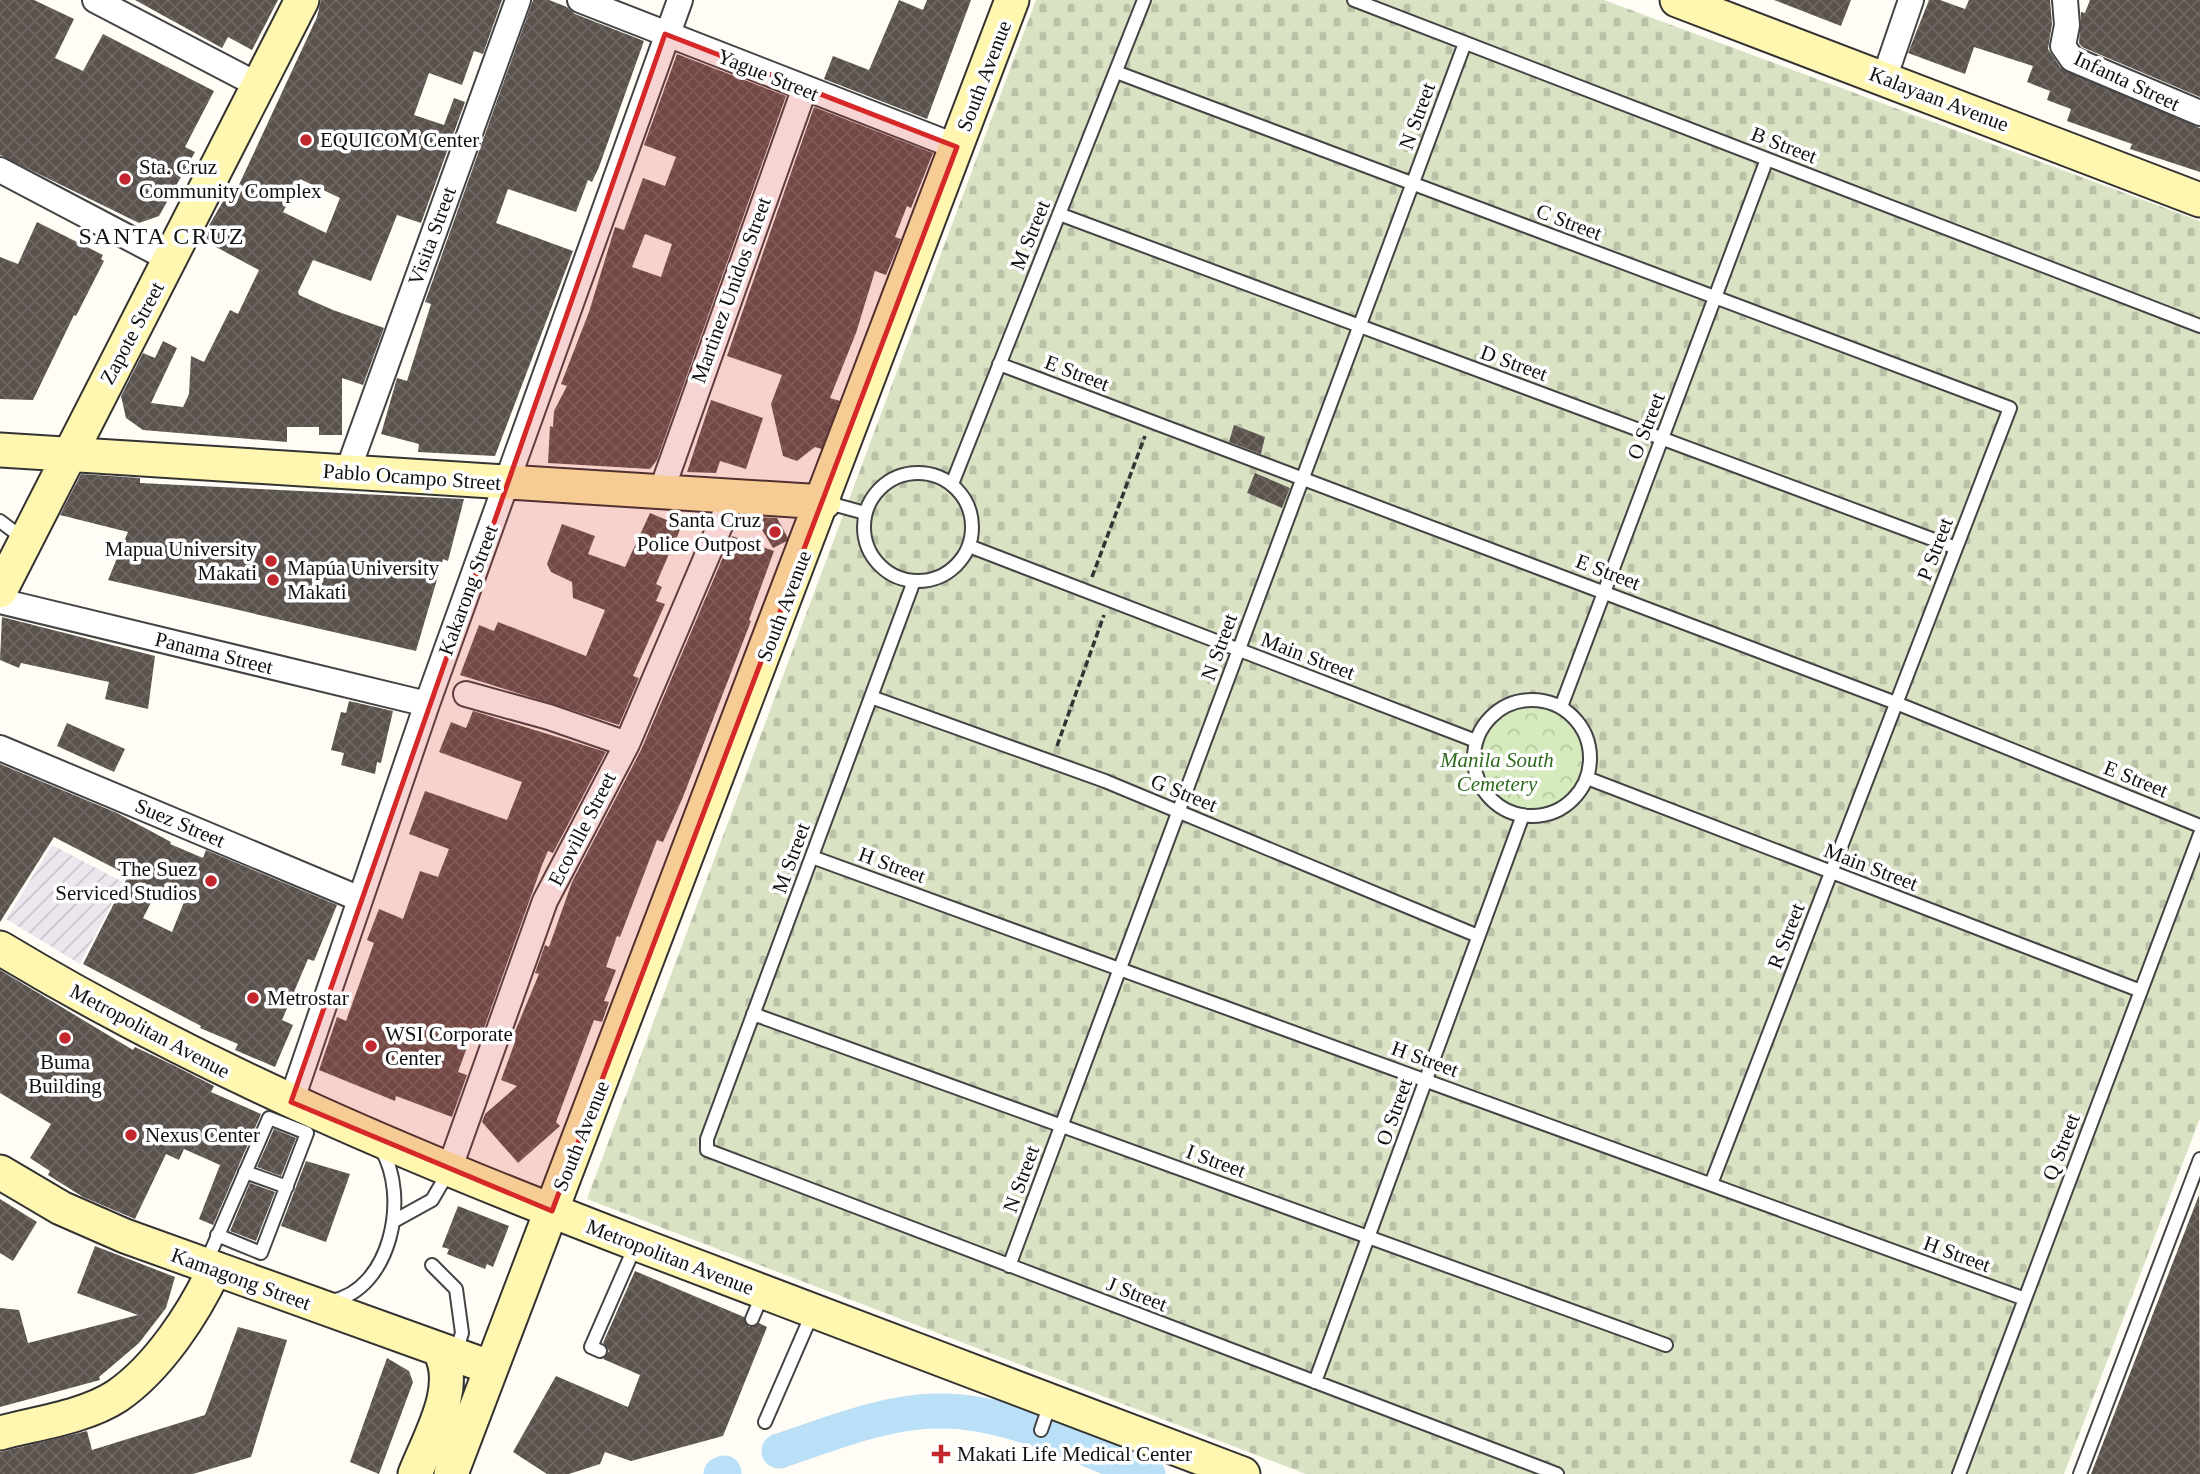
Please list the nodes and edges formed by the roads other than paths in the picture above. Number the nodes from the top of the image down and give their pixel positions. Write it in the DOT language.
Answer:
graph roads {
  1 [pos="95,0"];
  2 [pos="302,0"];
  3 [pos="517,0"];
  4 [pos="580,0"];
  5 [pos="680,0"];
  6 [pos="1012,0"];
  7 [pos="1144,0"];
  8 [pos="1354,0"];
  9 [pos="1677,0"];
  10 [pos="1912,0"];
  11 [pos="2065,0"];
  12 [pos="665,34"];
  13 [pos="1465,43"];
  14 [pos="1115,72"];
  15 [pos="1884,79"];
  16 [pos="260,86"];
  17 [pos="804,90"];
  18 [pos="2200,113"];
  19 [pos="957,147"];
  20 [pos="1767,159"];
  21 [pos="0,170"];
  22 [pos="1413,183"];
  23 [pos="2200,200"];
  24 [pos="1059,214"];
  25 [pos="171,260"];
  26 [pos="1715,298"];
  27 [pos="1359,326"];
  28 [pos="2200,326"];
  29 [pos="999,364"];
  30 [pos="2010,408"];
  31 [pos="1662,439"];
  32 [pos="0,450"];
  33 [pos="69,452"];
  34 [pos="347,473"];
  35 [pos="1303,478"];
  36 [pos="506,484"];
  37 [pos="951,484"];
  38 [pos="661,492"];
  39 [pos="733,495"];
  40 [pos="824,502"];
  41 [pos="865,513"];
  42 [pos="13,531"];
  43 [pos="969,546"];
  44 [pos="1956,548"];
  45 [pos="914,581"];
  46 [pos="0,591"];
  47 [pos="1605,592"];
  48 [pos="0,601"];
  49 [pos="1239,650"];
  50 [pos="466,694"];
  51 [pos="871,697"];
  52 [pos="1896,703"];
  53 [pos="427,704"];
  54 [pos="1561,707"];
  55 [pos="1476,741"];
  56 [pos="627,744"];
  57 [pos="0,748"];
  58 [pos="1587,778"];
  59 [pos="1178,812"];
  60 [pos="1522,815"];
  61 [pos="2200,826"];
  62 [pos="2200,834"];
  63 [pos="812,857"];
  64 [pos="1831,872"];
  65 [pos="360,899"];
  66 [pos="1478,936"];
  67 [pos="0,948"];
  68 [pos="1120,969"];
  69 [pos="2141,991"];
  70 [pos="753,1014"];
  71 [pos="1426,1080"];
  72 [pos="287,1113"];
  73 [pos="1061,1125"];
  74 [pos="375,1140"];
  75 [pos="705,1148"];
  76 [pos="2200,1159"];
  77 [pos="449,1170"];
  78 [pos="0,1172"];
  79 [pos="245,1172"];
  80 [pos="1711,1184"];
  81 [pos="287,1186"];
  82 [pos="552,1211"];
  83 [pos="394,1220"];
  84 [pos="217,1235"];
  85 [pos="1369,1237"];
  86 [pos="637,1244"];
  87 [pos="432,1265"];
  88 [pos="1009,1266"];
  89 [pos="256,1267"];
  90 [pos="210,1268"];
  91 [pos="2025,1299"];
  92 [pos="312,1305"];
  93 [pos="813,1311"];
  94 [pos="1666,1345"];
  95 [pos="600,1351"];
  96 [pos="447,1352"];
  97 [pos="489,1367"];
  98 [pos="1315,1382"];
  99 [pos="443,1400"];
  100 [pos="765,1422"];
  101 [pos="0,1433"];
  102 [pos="415,1474"];
  103 [pos="451,1474"];
  104 [pos="1243,1474"];
  105 [pos="1557,1474"];
  106 [pos="1959,1474"];
  107 [pos="2080,1474"];
  1 -- 16 [label="street"];
  2 -- 16 [label="main road, Zapote Street"];
  3 -- 34 [label="street, Visita Street"];
  4 -- 12 [label="street, Yague Street"];
  5 -- 12 [label="street, Kakarong Street"];
  6 -- 19 [label="main road, South Avenue"];
  7 -- 14 [label="lane, M Street"];
  8 -- 13 [label="lane, B Street"];
  9 -- 15 [label="main road, Kalayaan Avenue"];
  10 -- 15 [label="street"];
  11 -- 18 [label="street, Infanta Street"];
  12 -- 17 [label="street, Yague Street"];
  12 -- 36 [label="street, Kakarong Street"];
  13 -- 20 [label="lane, B Street"];
  13 -- 22 [label="lane, N Street"];
  14 -- 22 [label="lane, C Street"];
  14 -- 24 [label="lane, M Street"];
  15 -- 23 [label="main road, Kalayaan Avenue"];
  16 -- 25 [label="main road, Zapote Street"];
  17 -- 19 [label="street, Yague Street"];
  17 -- 38 [label="street, Martinez Unidos Street"];
  19 -- 40 [label="main road, South Avenue"];
  20 -- 26 [label="lane, O Street"];
  20 -- 28 [label="lane, B Street"];
  21 -- 25 [label="street"];
  22 -- 26 [label="lane, C Street"];
  22 -- 27 [label="lane, N Street"];
  24 -- 27 [label="lane, D Street"];
  24 -- 29 [label="lane, M Street"];
  25 -- 33 [label="main road, Zapote Street"];
  26 -- 30 [label="lane, C Street"];
  26 -- 31 [label="lane, O Street"];
  27 -- 31 [label="lane, D Street"];
  27 -- 35 [label="lane, N Street"];
  29 -- 35 [label="lane, E Street"];
  29 -- 37 [label="lane, M Street"];
  30 -- 44 [label="lane, P Street"];
  31 -- 44 [label="lane, D Street"];
  31 -- 47 [label="lane, O Street"];
  32 -- 33 [label="main road, Pablo Ocampo Street"];
  33 -- 34 [label="main road, Pablo Ocampo Street"];
  33 -- 42 [label="main road, Zapote Street"];
  34 -- 36 [label="main road, Pablo Ocampo Street"];
  35 -- 47 [label="lane, E Street"];
  35 -- 49 [label="lane, N Street"];
  36 -- 38 [label="main road, Pablo Ocampo Street"];
  36 -- 53 [label="street, Kakarong Street"];
  37 -- 41 [label="lane"];
  37 -- 43 [label="lane"];
  38 -- 39 [label="main road, Pablo Ocampo Street"];
  39 -- 40 [label="main road, Pablo Ocampo Street"];
  39 -- 56 [label="street, Ecoville Street"];
  40 -- 41 [label="lane"];
  40 -- 82 [label="main road, South Avenue"];
  41 -- 45 [label="lane"];
  42 -- 46 [label="main road, Zapote Street"];
  43 -- 45 [label="lane"];
  43 -- 49 [label="lane, Main Street"];
  44 -- 52 [label="lane, P Street"];
  45 -- 51 [label="lane, M Street"];
  47 -- 52 [label="lane, E Street"];
  47 -- 54 [label="lane, O Street"];
  48 -- 53 [label="street, Panama Street"];
  49 -- 55 [label="lane, Main Street"];
  49 -- 59 [label="lane, N Street"];
  50 -- 56 [label="street"];
  51 -- 59 [label="lane, G Street"];
  51 -- 63 [label="lane, M Street"];
  52 -- 61 [label="lane, E Street"];
  52 -- 64 [label="lane, R Street"];
  53 -- 65 [label="street, Kakarong Street"];
  54 -- 55 [label="lane"];
  54 -- 58 [label="lane"];
  55 -- 60 [label="lane"];
  56 -- 77 [label="street, Ecoville Street"];
  57 -- 65 [label="street, Suez Street"];
  58 -- 60 [label="lane"];
  58 -- 64 [label="lane, Main Street"];
  59 -- 66 [label="lane, G Street"];
  59 -- 68 [label="lane, N Street"];
  60 -- 66 [label="lane, O Street"];
  62 -- 69 [label="lane, Q Street"];
  63 -- 68 [label="lane, H Street"];
  63 -- 70 [label="lane, M Street"];
  64 -- 69 [label="lane, Main Street"];
  64 -- 80 [label="lane, R Street"];
  65 -- 72 [label="street, Kakarong Street"];
  66 -- 71 [label="lane, O Street"];
  67 -- 72 [label="main road, Metropolitan Avenue"];
  68 -- 71 [label="lane, H Street"];
  68 -- 73 [label="lane, N Street"];
  69 -- 91 [label="lane, Q Street"];
  70 -- 73 [label="lane, I Street"];
  70 -- 75 [label="lane, M Street"];
  71 -- 80 [label="lane, H Street"];
  71 -- 85 [label="lane, O Street"];
  72 -- 74 [label="main road, Metropolitan Avenue"];
  72 -- 79 [label="lane"];
  72 -- 81 [label="lane"];
  73 -- 85 [label="lane, I Street"];
  73 -- 88 [label="lane, N Street"];
  74 -- 77 [label="main road, Metropolitan Avenue"];
  74 -- 83 [label="lane"];
  75 -- 88 [label="lane, J Street"];
  76 -- 107 [label="lane"];
  77 -- 82 [label="main road, Metropolitan Avenue"];
  77 -- 83 [label="lane"];
  78 -- 90 [label="main road, Kamagong Street"];
  79 -- 81 [label="lane"];
  79 -- 84 [label="lane"];
  80 -- 91 [label="lane, H Street"];
  81 -- 89 [label="lane"];
  82 -- 86 [label="main road, Metropolitan Avenue"];
  82 -- 97 [label="main road, South Avenue"];
  83 -- 92 [label="lane"];
  84 -- 89 [label="lane"];
  84 -- 90 [label="lane"];
  85 -- 94 [label="lane, I Street"];
  85 -- 98 [label="lane, O Street"];
  86 -- 93 [label="main road, Metropolitan Avenue"];
  86 -- 95 [label="lane"];
  87 -- 96 [label="lane"];
  88 -- 98 [label="lane, J Street"];
  89 -- 90 [label="main road, Kamagong Street"];
  89 -- 92 [label="main road, Kamagong Street"];
  90 -- 101 [label="main road"];
  91 -- 106 [label="lane, Q Street"];
  92 -- 96 [label="main road, Kamagong Street"];
  93 -- 100 [label="lane"];
  93 -- 104 [label="main road, Metropolitan Avenue"];
  96 -- 97 [label="main road, Kamagong Street"];
  96 -- 99 [label="main road"];
  97 -- 99 [label="main road"];
  97 -- 103 [label="main road, South Avenue"];
  98 -- 105 [label="lane, J Street"];
  99 -- 102 [label="main road"];
}
